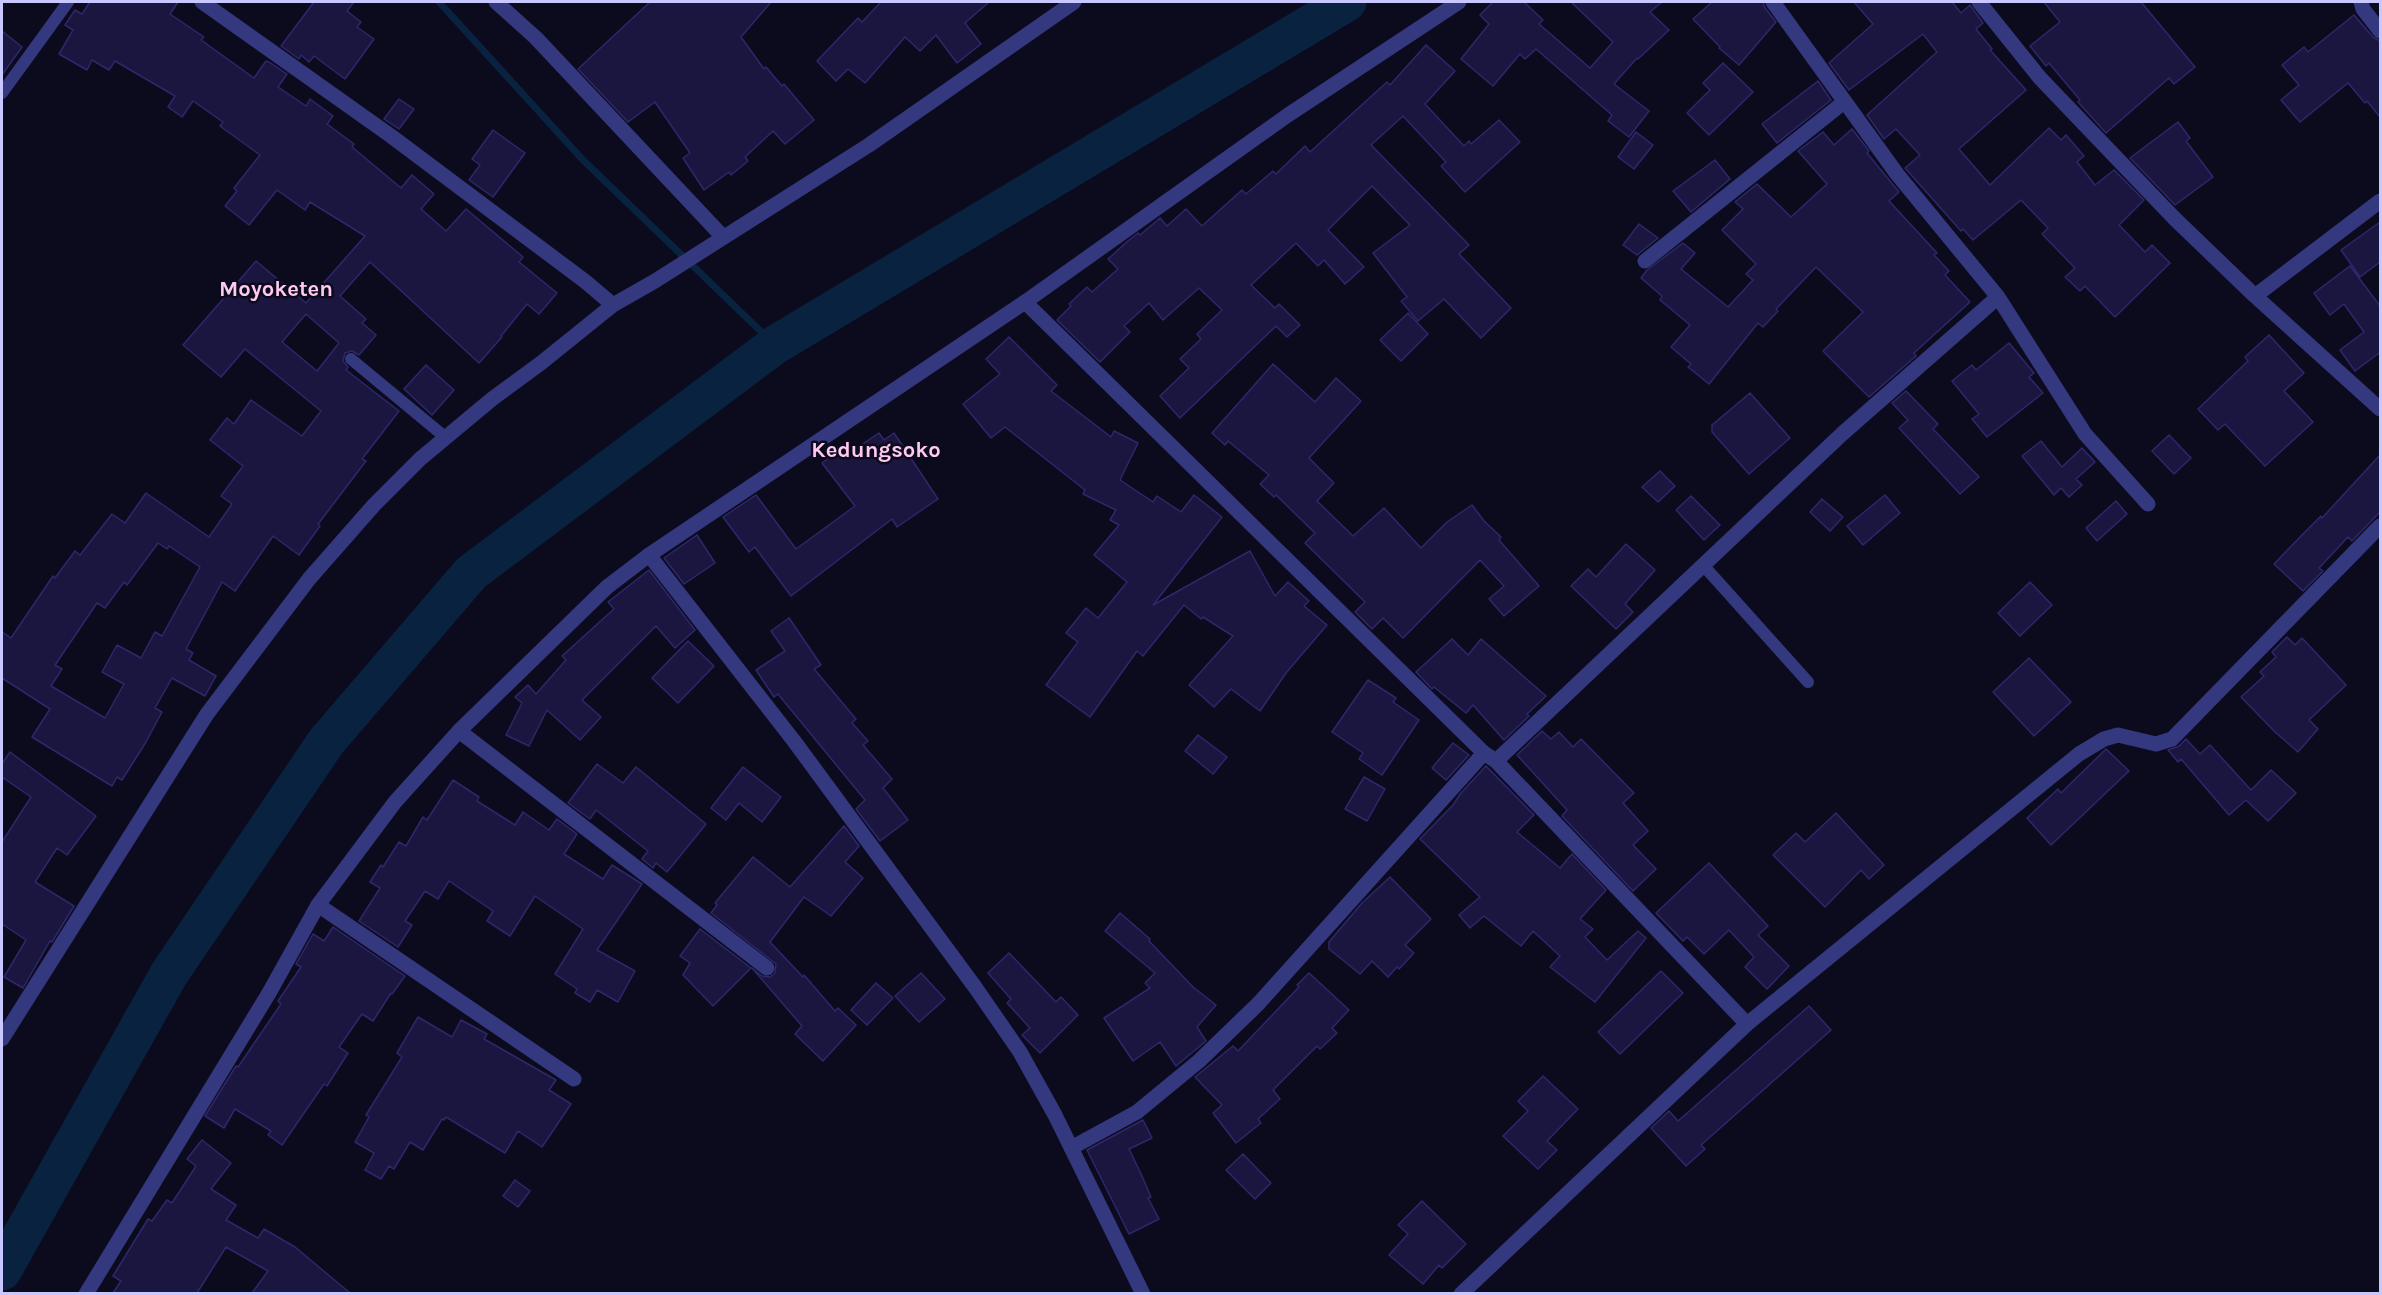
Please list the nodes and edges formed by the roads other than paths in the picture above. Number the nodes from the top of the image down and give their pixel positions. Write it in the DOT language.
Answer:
graph roads {
  1 [pos="68,2"];
  2 [pos="202,2"];
  3 [pos="496,2"];
  4 [pos="1074,2"];
  5 [pos="1459,2"];
  6 [pos="1773,2"];
  7 [pos="1979,2"];
  8 [pos="2361,2"];
  9 [pos="2380,32"];
  10 [pos="2,93"];
  11 [pos="1844,102"];
  12 [pos="2380,201"];
  13 [pos="719,240"];
  14 [pos="1645,261"];
  15 [pos="2255,296"];
  16 [pos="1998,297"];
  17 [pos="1025,302"];
  18 [pos="613,305"];
  19 [pos="351,358"];
  20 [pos="2380,409"];
  21 [pos="445,437"];
  22 [pos="2148,504"];
  23 [pos="2380,526"];
  24 [pos="649,555"];
  25 [pos="1703,565"];
  26 [pos="1808,682"];
  27 [pos="459,731"];
  28 [pos="1490,757"];
  29 [pos="318,905"];
  30 [pos="767,968"];
  31 [pos="1747,1024"];
  32 [pos="2,1039"];
  33 [pos="574,1079"];
  34 [pos="1071,1148"];
  35 [pos="87,1293"];
  36 [pos="1143,1293"];
  37 [pos="1461,1293"];
  1 -- 10 [label="lane"];
  2 -- 18 [label="street"];
  3 -- 13 [label="street"];
  4 -- 13 [label="street"];
  5 -- 17 [label="street"];
  6 -- 11 [label="street"];
  7 -- 15 [label="street"];
  8 -- 9 [label="street"];
  11 -- 14 [label="street"];
  11 -- 16 [label="street"];
  12 -- 15 [label="street"];
  13 -- 18 [label="street"];
  15 -- 20 [label="street"];
  16 -- 22 [label="street"];
  16 -- 25 [label="street"];
  17 -- 24 [label="street"];
  17 -- 28 [label="street"];
  18 -- 21 [label="street"];
  19 -- 21 [label="lane"];
  21 -- 32 [label="street"];
  23 -- 31 [label="street"];
  24 -- 27 [label="street"];
  24 -- 34 [label="street"];
  25 -- 26 [label="lane"];
  25 -- 28 [label="street"];
  27 -- 29 [label="street"];
  27 -- 30 [label="street"];
  28 -- 31 [label="street"];
  28 -- 34 [label="street"];
  29 -- 33 [label="street"];
  29 -- 35 [label="street"];
  31 -- 37 [label="street"];
  34 -- 36 [label="street"];
}
